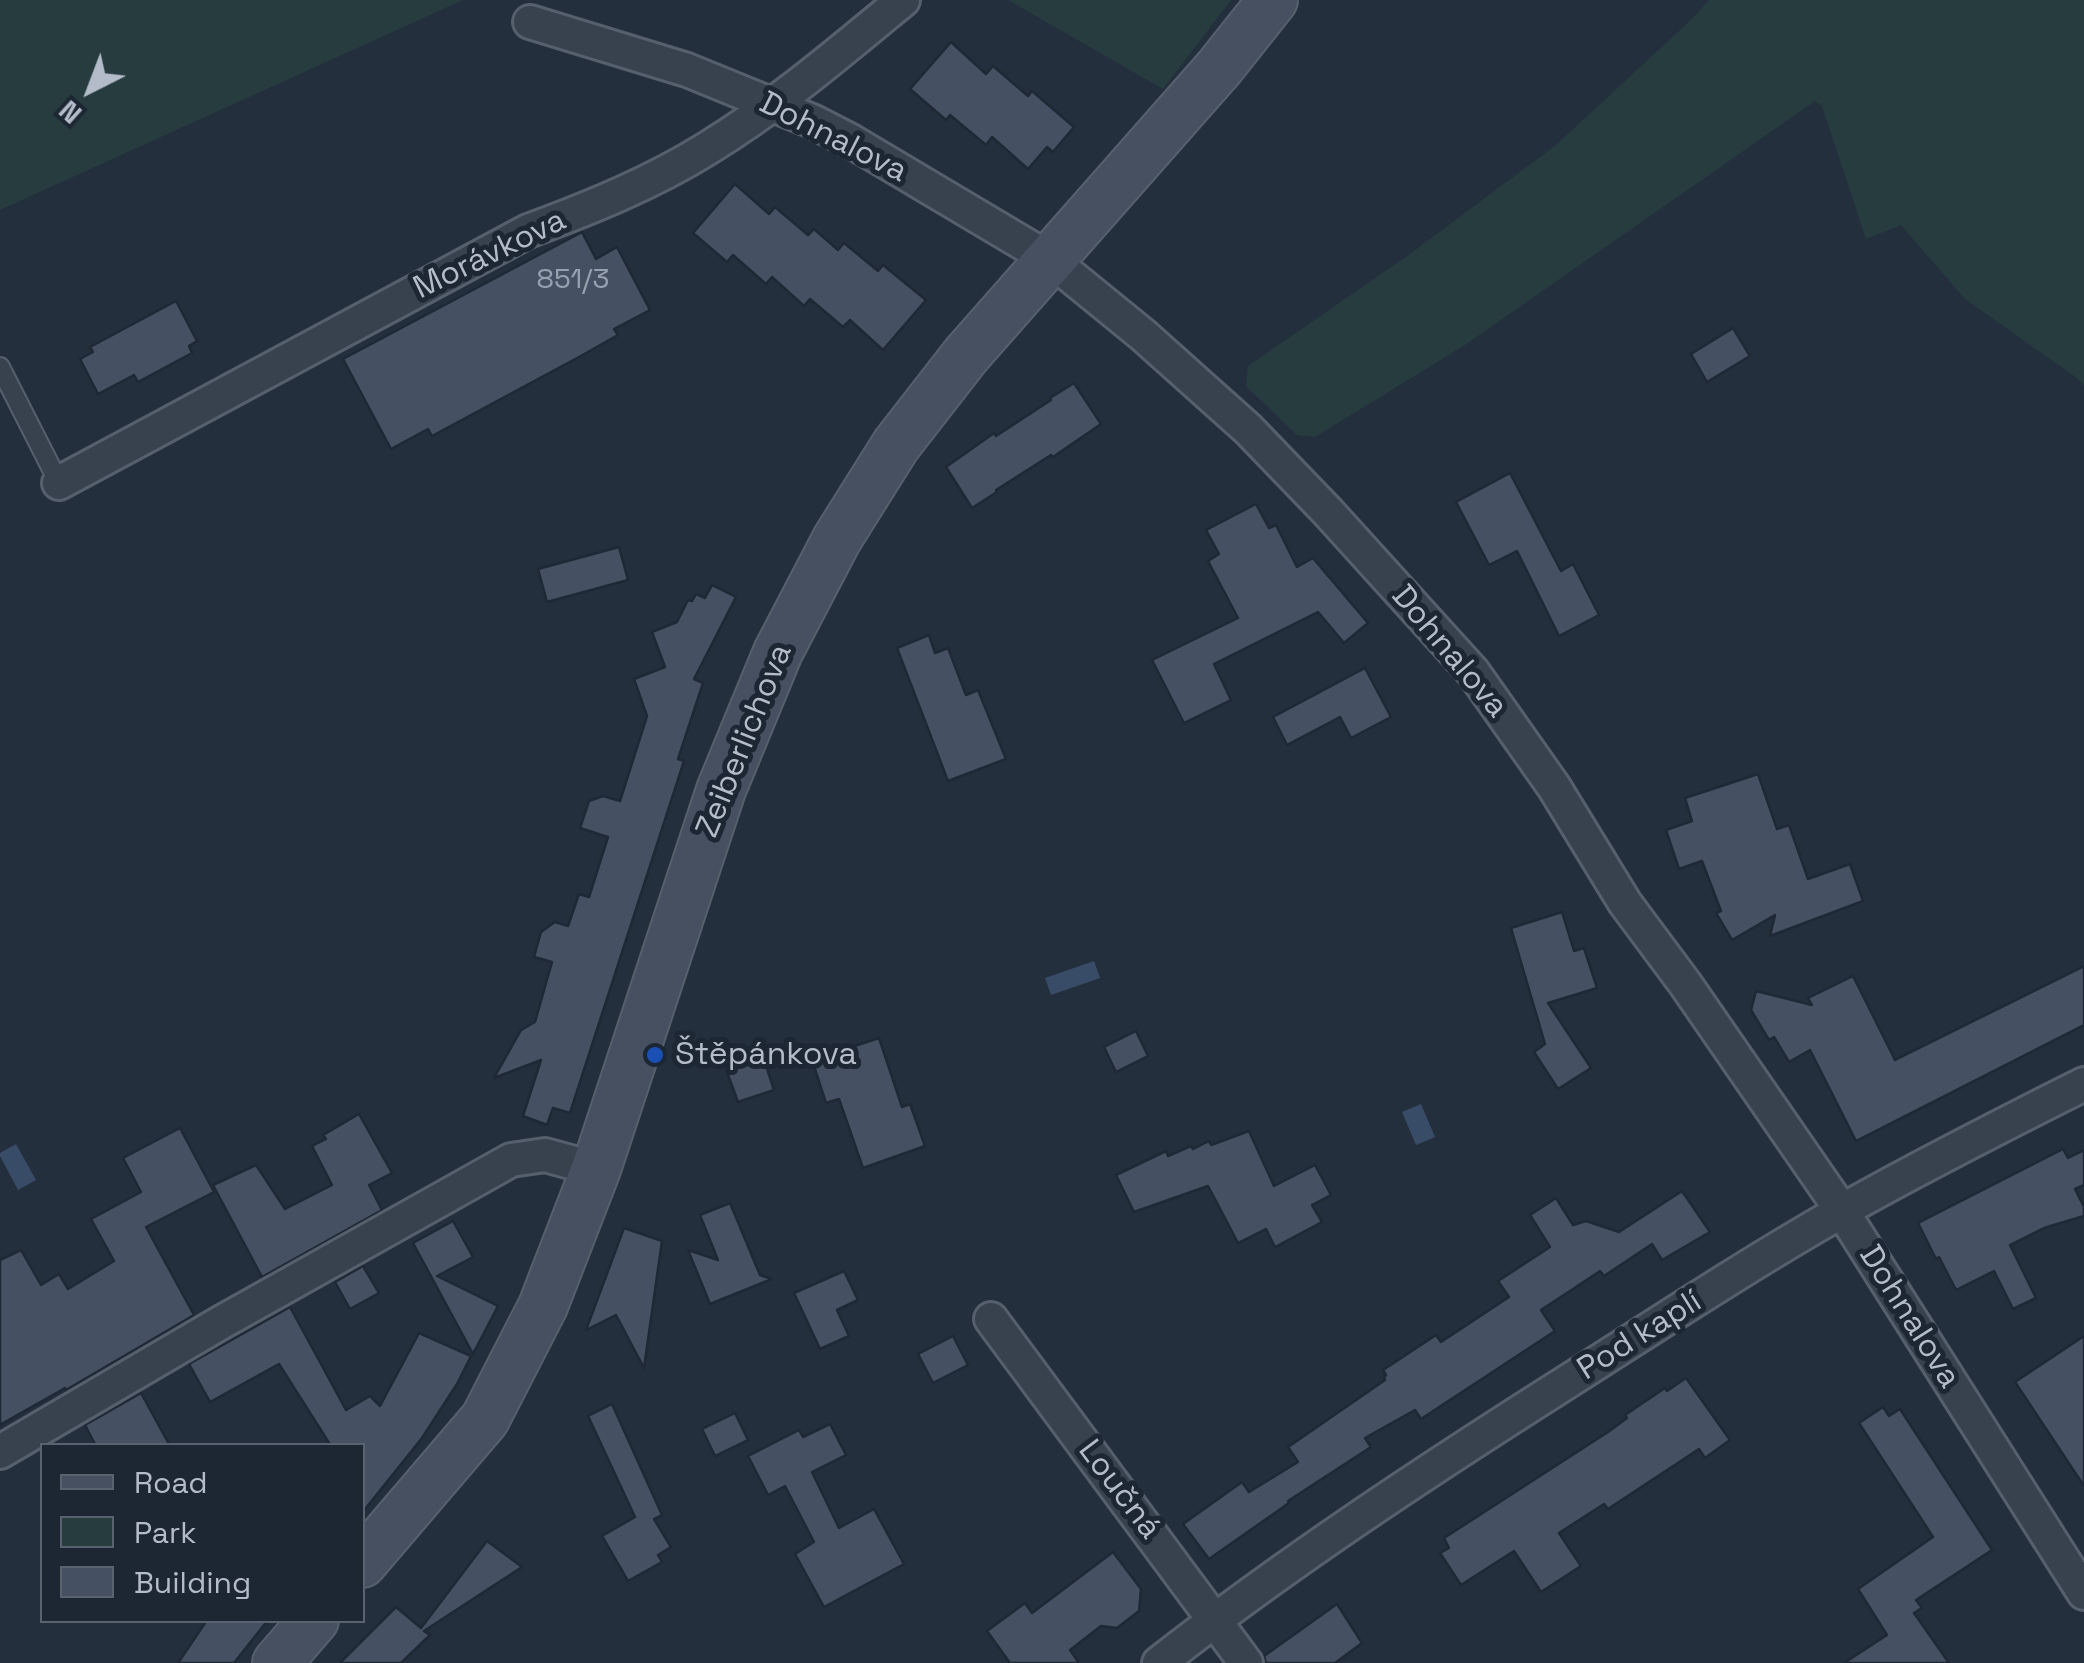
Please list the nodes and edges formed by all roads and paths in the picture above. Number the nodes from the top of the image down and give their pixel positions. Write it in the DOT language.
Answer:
graph roads {
  1 [pos="904,0"];
  2 [pos="1273,0"];
  3 [pos="530,22"];
  4 [pos="773,104"];
  5 [pos="1051,260"];
  6 [pos="0,367"];
  7 [pos="59,483"];
  8 [pos="2084,1084"];
  9 [pos="596,1169"];
  10 [pos="1842,1211"];
  11 [pos="991,1319"];
  12 [pos="0,1452"];
  13 [pos="365,1559"];
  14 [pos="2084,1592"];
  15 [pos="1215,1619"];
  16 [pos="311,1623"];
  17 [pos="277,1663"];
  18 [pos="1160,1663"];
  19 [pos="1246,1663"];
  1 -- 4 [label="street, Morávkova"];
  2 -- 5 [label="street, Zeiberlichova"];
  3 -- 4 [label="street, Dohnalova"];
  4 -- 5 [label="street, Dohnalova"];
  4 -- 7 [label="street, Morávkova"];
  5 -- 9 [label="street, Zeiberlichova"];
  5 -- 10 [label="street, Dohnalova"];
  6 -- 7 [label="lane"];
  8 -- 10 [label="street, Pod kaplí"];
  9 -- 12 [label="street"];
  9 -- 13 [label="street, Zeiberlichova"];
  10 -- 14 [label="street, Dohnalova"];
  10 -- 15 [label="street, Pod kaplí"];
  11 -- 15 [label="street, Loučná"];
  15 -- 18 [label="street, Pod kaplí"];
  15 -- 19 [label="street, Loučná"];
  16 -- 17 [label="street"];
}
